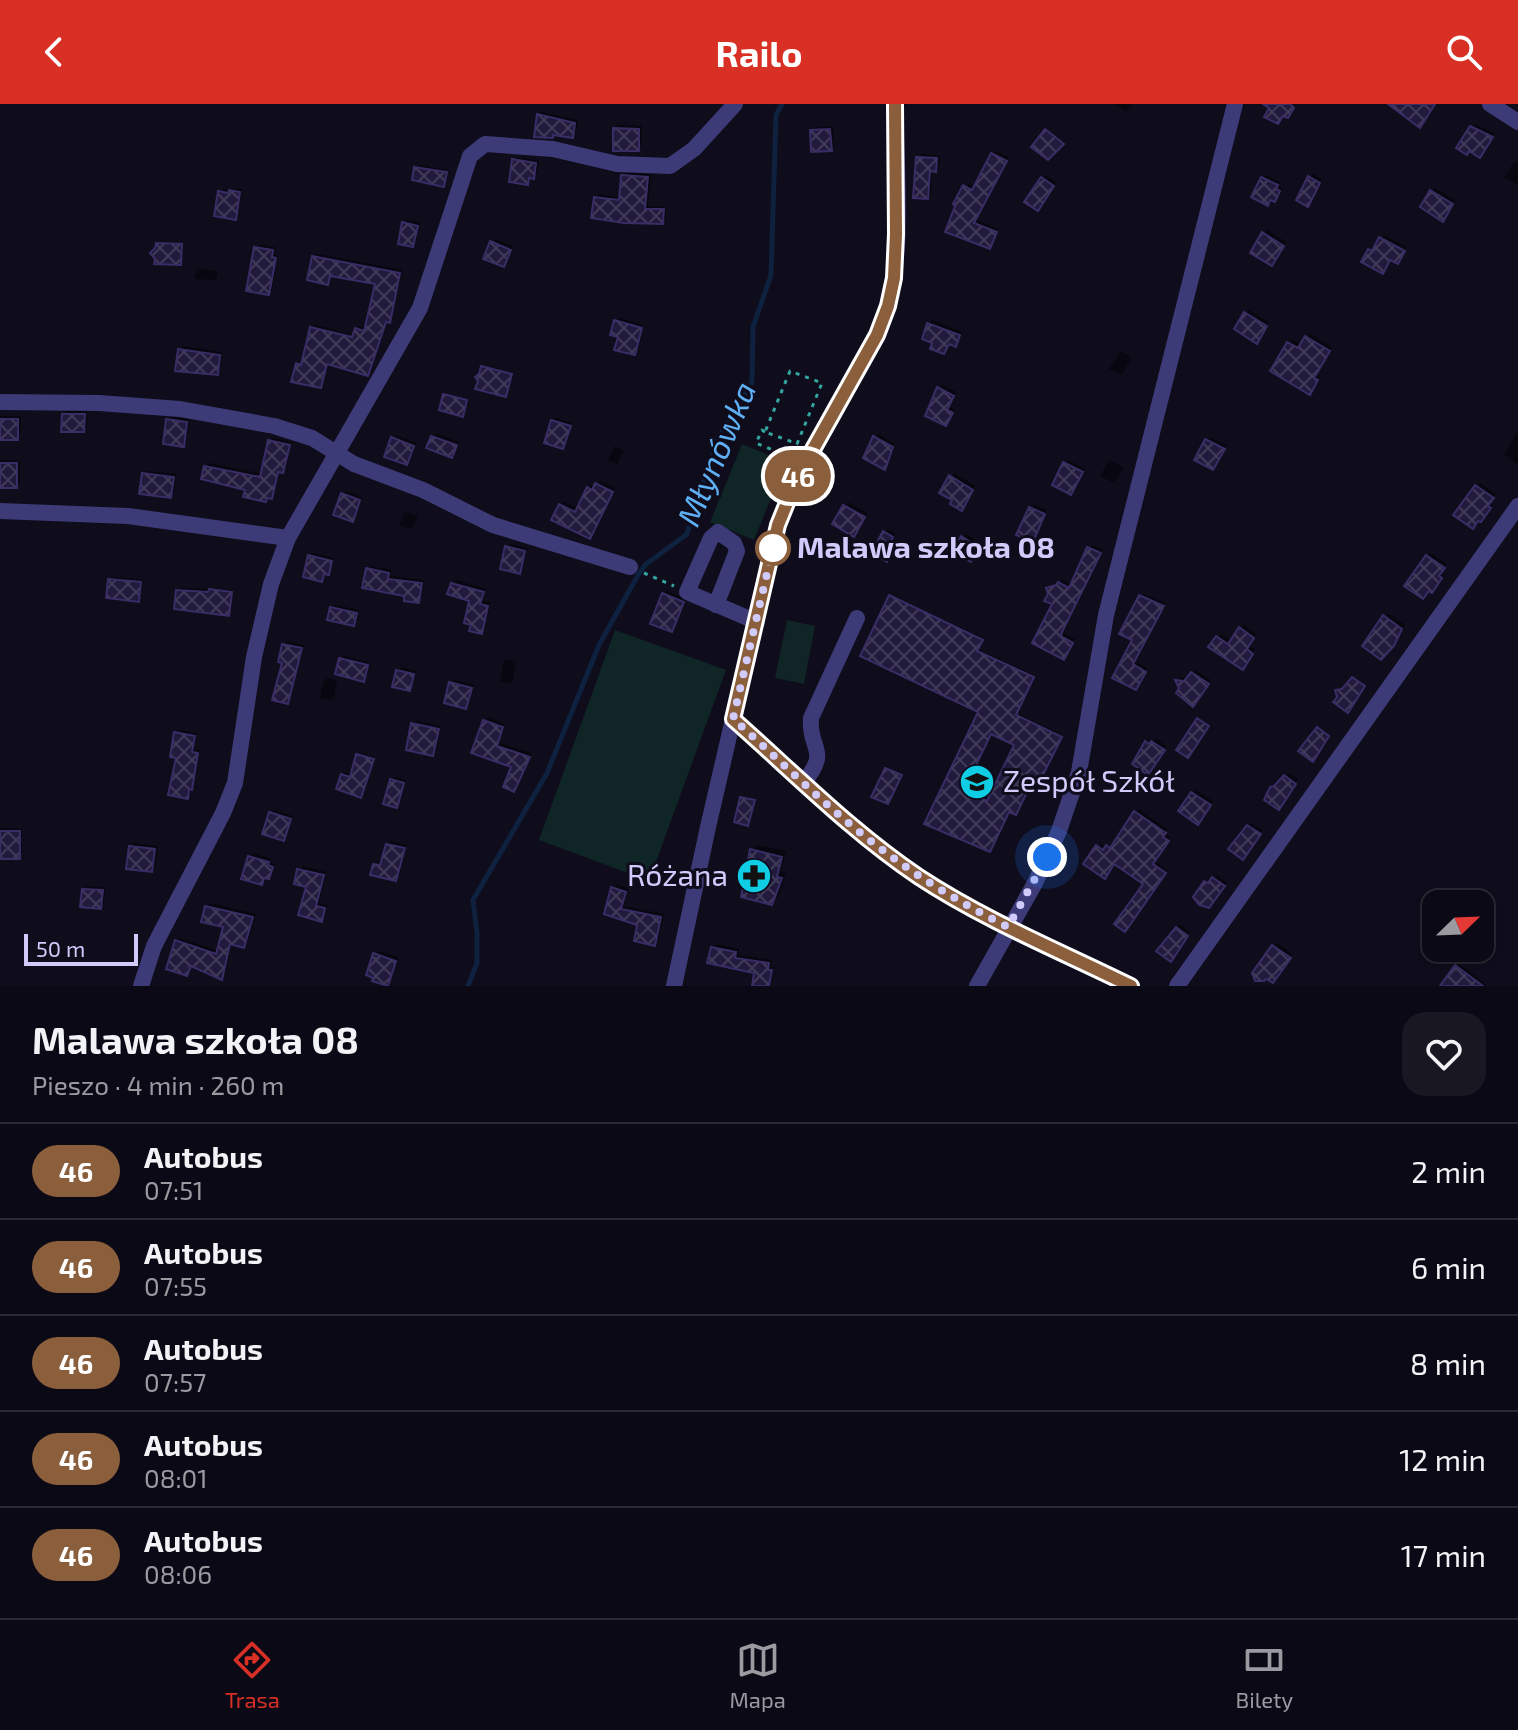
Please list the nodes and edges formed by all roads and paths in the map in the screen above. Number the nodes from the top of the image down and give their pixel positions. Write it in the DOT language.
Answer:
graph roads {
  1 [pos="735,104"];
  2 [pos="895,104"];
  3 [pos="1235,104"];
  4 [pos="1490,104"];
  5 [pos="1518,122"];
  6 [pos="0,402"];
  7 [pos="765,432"];
  8 [pos="805,447"];
  9 [pos="336,451"];
  10 [pos="775,451"];
  11 [pos="1518,506"];
  12 [pos="0,511"];
  13 [pos="288,538"];
  14 [pos="630,567"];
  15 [pos="648,575"];
  16 [pos="687,592"];
  17 [pos="716,605"];
  18 [pos="857,618"];
  19 [pos="757,622"];
  20 [pos="733,719"];
  21 [pos="804,782"];
  22 [pos="1008,927"];
  23 [pos="141,986"];
  24 [pos="674,986"];
  25 [pos="977,986"];
  26 [pos="1131,986"];
  27 [pos="1177,986"];
  1 -- 9 [label="street"];
  2 -- 8 [label="street"];
  3 -- 22 [label="street"];
  4 -- 5 [label="street"];
  6 -- 9 [label="street"];
  7 -- 8 [label="path"];
  7 -- 8 [label="path"];
  7 -- 10 [label="path"];
  8 -- 19 [label="street"];
  9 -- 13 [label="street"];
  9 -- 14 [label="street"];
  11 -- 27 [label="street"];
  12 -- 13 [label="street"];
  13 -- 23 [label="street"];
  15 -- 16 [label="path"];
  16 -- 17 [label="street"];
  16 -- 17 [label="street"];
  17 -- 19 [label="street"];
  18 -- 21 [label="street"];
  19 -- 20 [label="street"];
  20 -- 21 [label="street"];
  20 -- 24 [label="street"];
  21 -- 22 [label="street"];
  22 -- 25 [label="street"];
  22 -- 26 [label="street"];
}
